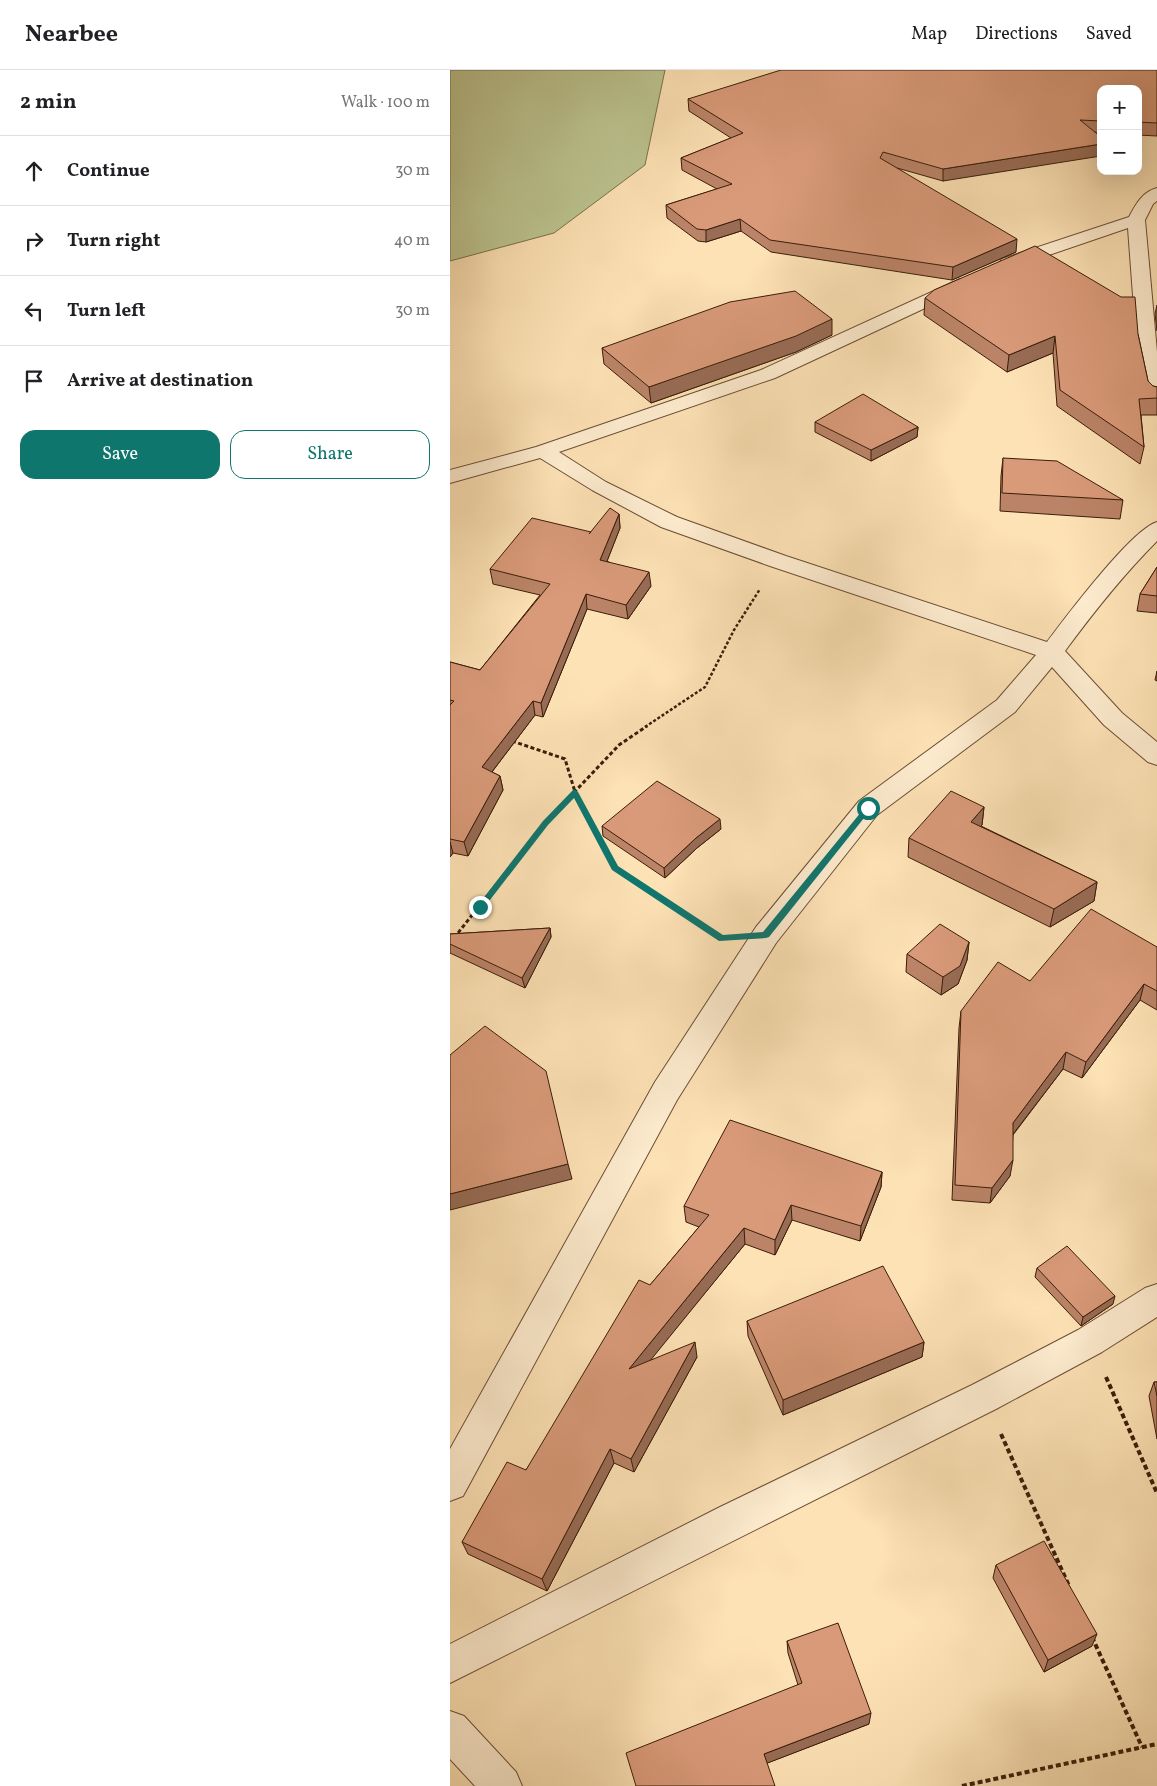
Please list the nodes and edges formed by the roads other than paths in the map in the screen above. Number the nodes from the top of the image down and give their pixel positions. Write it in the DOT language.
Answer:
graph roads {
  1 [pos="1153,199"];
  2 [pos="1136,220"];
  3 [pos="1157,397"];
  4 [pos="543,451"];
  5 [pos="450,477"];
  6 [pos="1157,529"];
  7 [pos="1052,652"];
  8 [pos="1157,756"];
  9 [pos="1157,1299"];
  10 [pos="450,1484"];
  11 [pos="450,1664"];
  12 [pos="450,1730"];
  13 [pos="502,1786"];
  1 -- 2 [label="street"];
  2 -- 3 [label="street"];
  2 -- 4 [label="street"];
  4 -- 5 [label="street"];
  4 -- 7 [label="street"];
  6 -- 7 [label="street"];
  7 -- 8 [label="street"];
  7 -- 10 [label="street"];
  9 -- 11 [label="street"];
  12 -- 13 [label="street"];
}
